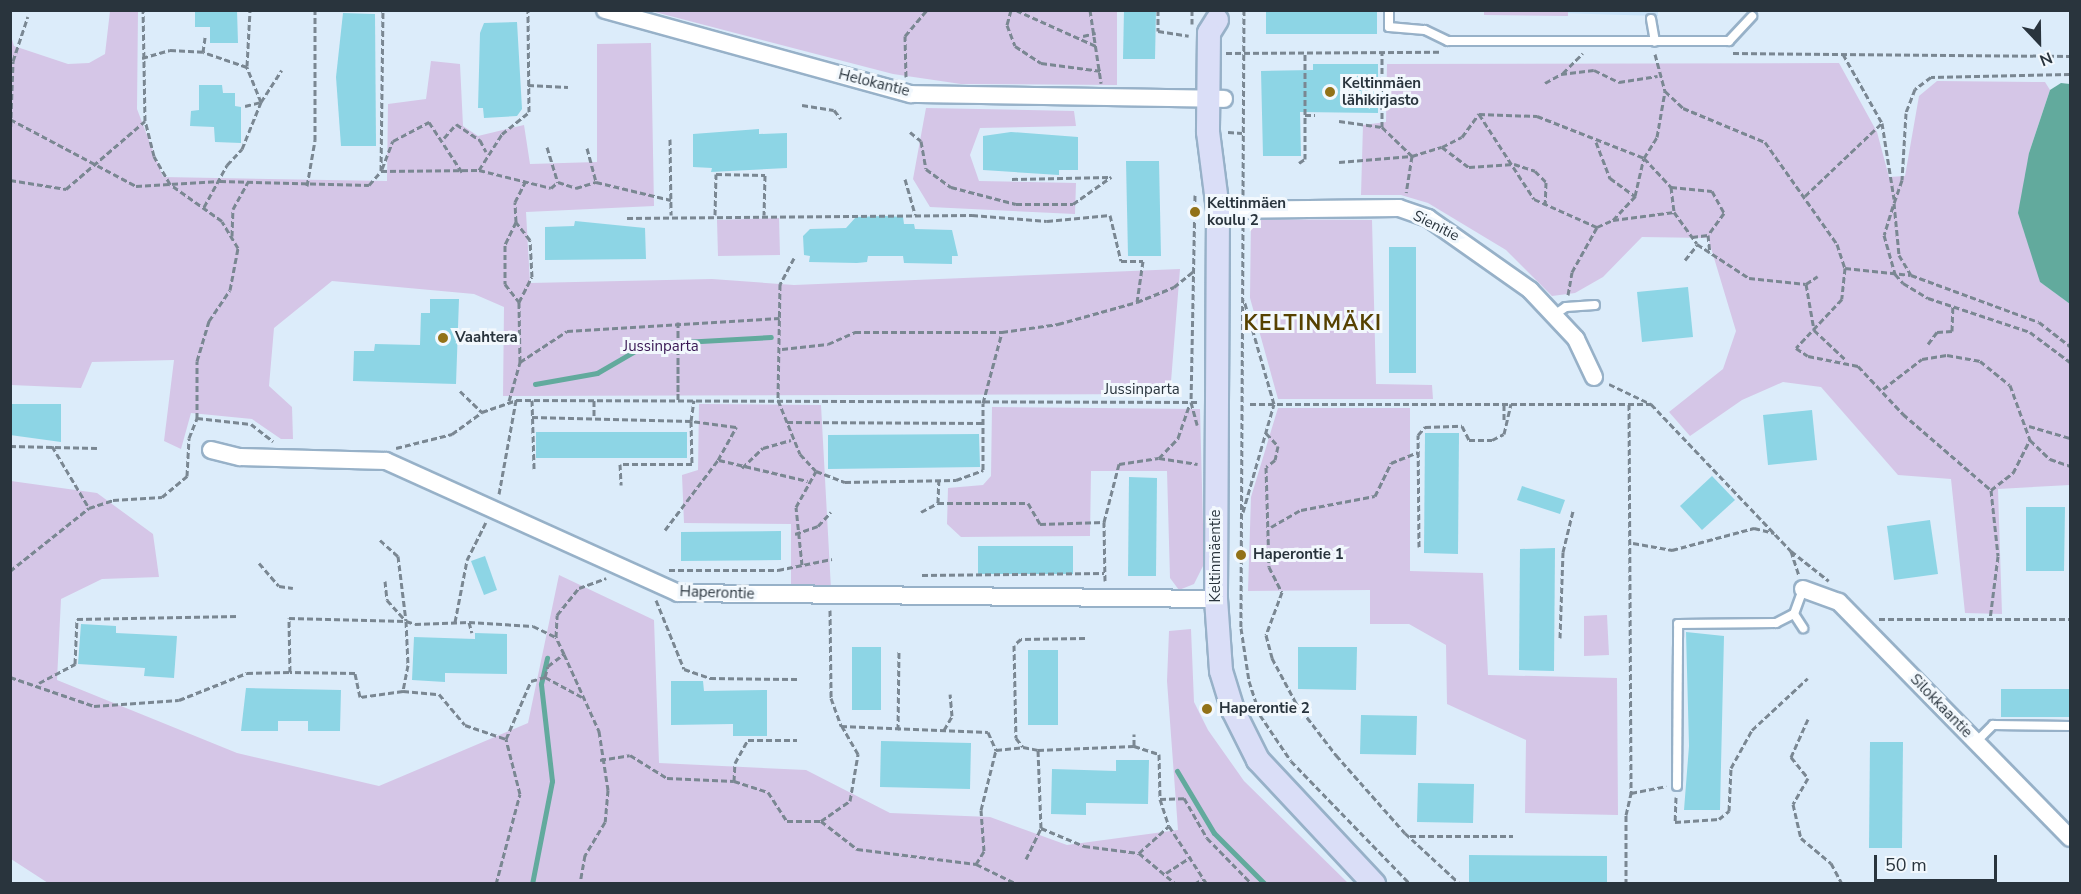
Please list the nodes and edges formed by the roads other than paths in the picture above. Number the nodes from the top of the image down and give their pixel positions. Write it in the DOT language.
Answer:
graph roads {
  1 [pos="605,10"];
  2 [pos="1389,10"];
  3 [pos="1217,15"];
  4 [pos="1752,16"];
  5 [pos="1651,20"];
  6 [pos="1655,42"];
  7 [pos="1216,99"];
  8 [pos="1218,210"];
  9 [pos="1595,305"];
  10 [pos="1560,311"];
  11 [pos="1594,377"];
  12 [pos="211,450"];
  13 [pos="1803,589"];
  14 [pos="1216,599"];
  15 [pos="1794,614"];
  16 [pos="1803,628"];
  17 [pos="2070,726"];
  18 [pos="1976,742"];
  19 [pos="1677,786"];
  20 [pos="2070,838"];
  21 [pos="1374,884"];
  1 -- 7 [label="street, Helokantie"];
  2 -- 6 [label="lane"];
  3 -- 7 [label="main road, Keltinmäentie"];
  4 -- 6 [label="lane"];
  5 -- 6 [label="lane"];
  7 -- 8 [label="main road, Keltinmäentie"];
  8 -- 10 [label="street, Sienitie"];
  8 -- 14 [label="main road, Keltinmäentie"];
  9 -- 10 [label="lane"];
  10 -- 11 [label="street, Sienitie"];
  12 -- 14 [label="street, Haperontie"];
  13 -- 15 [label="lane"];
  13 -- 18 [label="street, Silokkaantie"];
  14 -- 21 [label="main road, Keltinmäentie"];
  15 -- 16 [label="lane"];
  15 -- 19 [label="lane"];
  17 -- 18 [label="lane"];
  18 -- 20 [label="street, Silokkaantie"];
}
